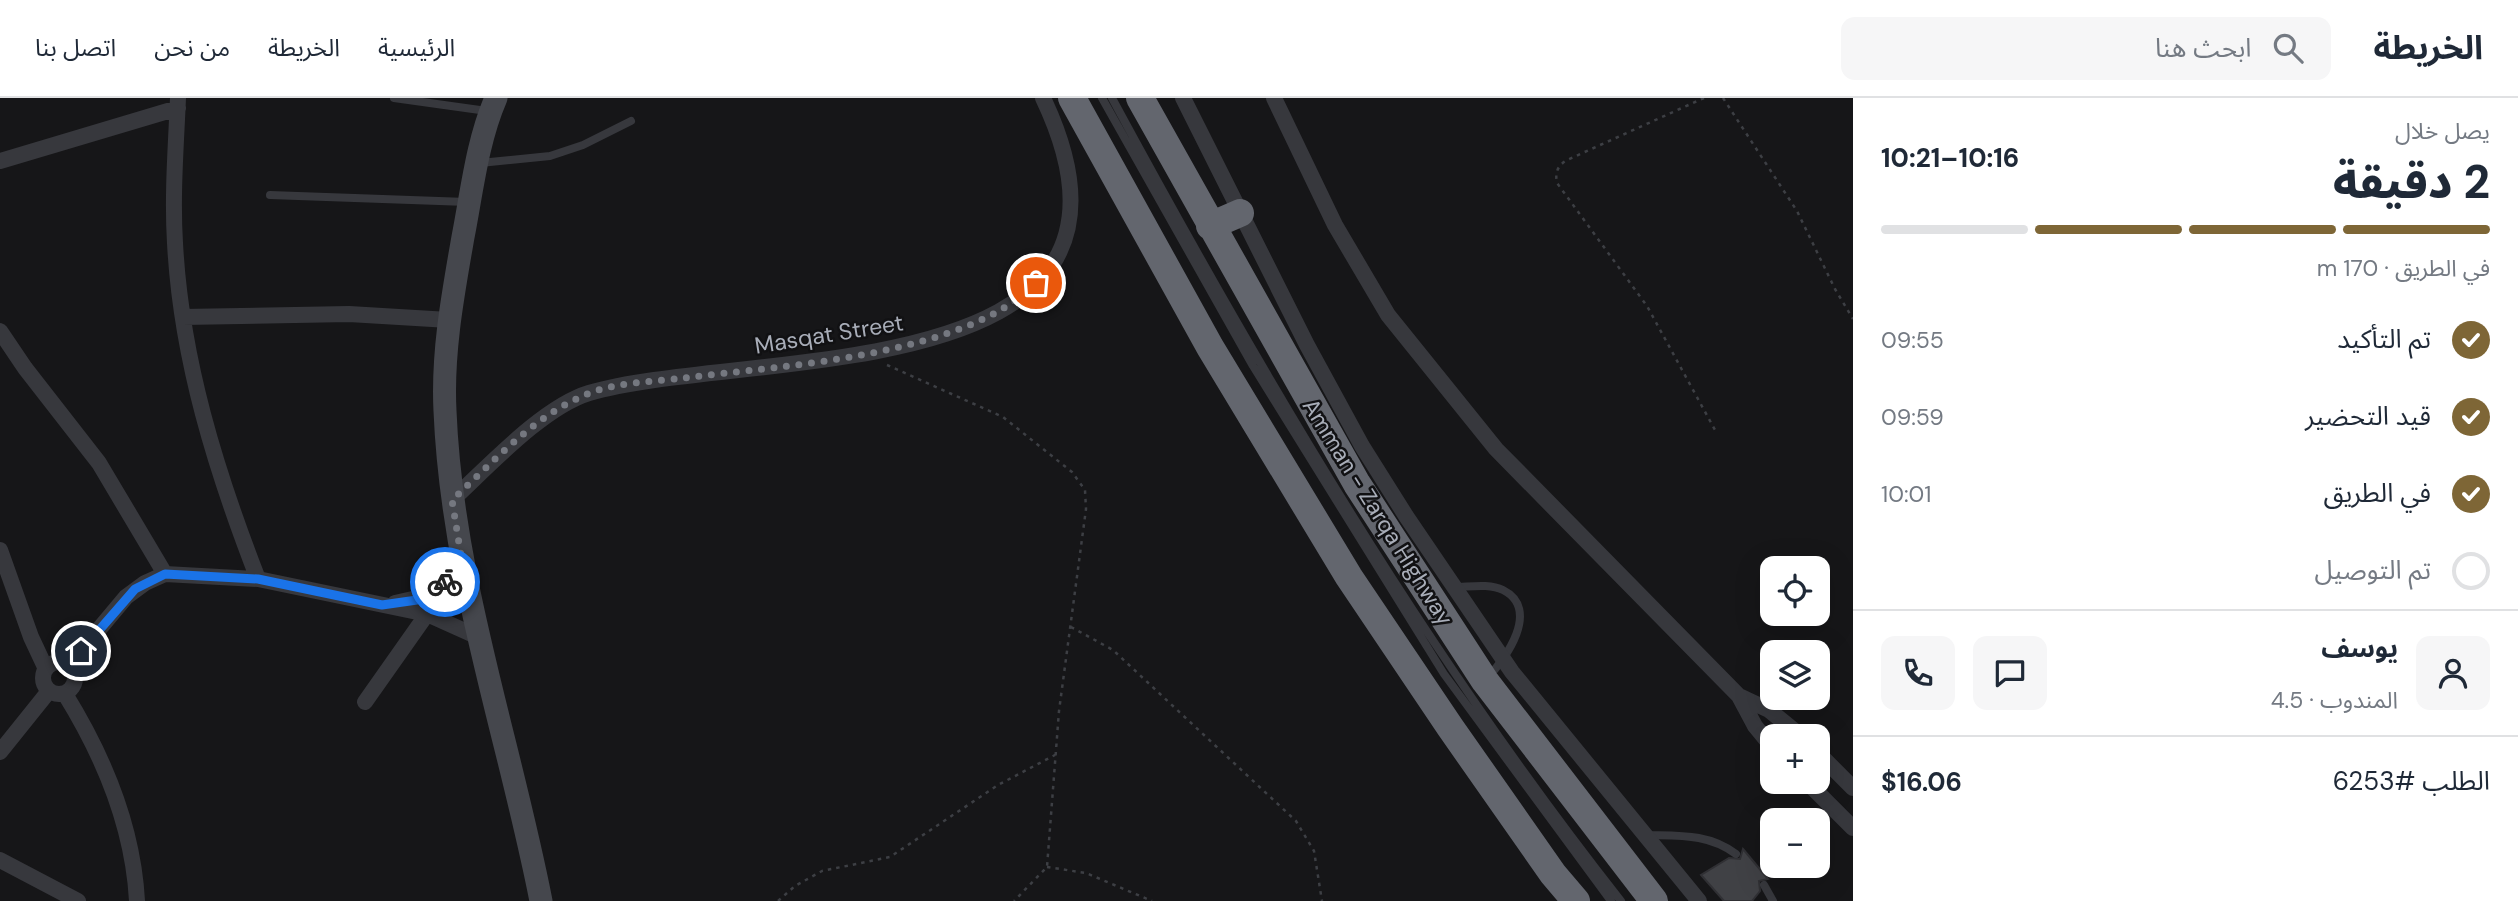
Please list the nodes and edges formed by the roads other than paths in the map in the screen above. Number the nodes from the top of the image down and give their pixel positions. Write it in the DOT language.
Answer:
graph roads {
  1 [pos="394,98"];
  2 [pos="1043,98"];
  3 [pos="1072,98"];
  4 [pos="1102,98"];
  5 [pos="1112,98"];
  6 [pos="1140,98"];
  7 [pos="1183,98"];
  8 [pos="1274,98"];
  9 [pos="178,103"];
  10 [pos="493,105"];
  11 [pos="631,121"];
  12 [pos="0,161"];
  13 [pos="477,163"];
  14 [pos="270,195"];
  15 [pos="470,202"];
  16 [pos="1240,212"];
  17 [pos="1210,226"];
  18 [pos="183,317"];
  19 [pos="449,320"];
  20 [pos="0,331"];
  21 [pos="452,500"];
  22 [pos="0,550"];
  23 [pos="463,568"];
  24 [pos="165,574"];
  25 [pos="258,579"];
  26 [pos="1454,587"];
  27 [pos="382,605"];
  28 [pos="427,614"];
  29 [pos="476,636"];
  30 [pos="69,665"];
  31 [pos="46,668"];
  32 [pos="1495,671"];
  33 [pos="57,692"];
  34 [pos="1740,696"];
  35 [pos="365,702"];
  36 [pos="1787,724"];
  37 [pos="1760,732"];
  38 [pos="0,752"];
  39 [pos="1830,765"];
  40 [pos="1853,788"];
  41 [pos="1819,794"];
  42 [pos="1853,828"];
  43 [pos="1644,835"];
  44 [pos="1736,854"];
  45 [pos="0,860"];
  46 [pos="1764,885"];
  47 [pos="78,901"];
  48 [pos="137,901"];
  49 [pos="541,901"];
  50 [pos="1576,901"];
  51 [pos="1611,901"];
  52 [pos="1621,901"];
  53 [pos="1654,901"];
  54 [pos="1699,901"];
  55 [pos="1773,901"];
  1 -- 10 [label="lane"];
  2 -- 21 [label="street, Masqat Street"];
  3 -- 50 [label="highway"];
  4 -- 51 [label="lane"];
  5 -- 52 [label="lane"];
  6 -- 17 [label="highway, Amman - Zarqa Highway"];
  7 -- 16 [label="street"];
  8 -- 34 [label="street"];
  9 -- 12 [label="street"];
  9 -- 18 [label="street"];
  10 -- 13 [label="street"];
  11 -- 13 [label="lane"];
  13 -- 15 [label="street"];
  14 -- 15 [label="lane"];
  15 -- 19 [label="street"];
  16 -- 17 [label="highway"];
  16 -- 26 [label="street"];
  17 -- 32 [label="highway, Amman - Zarqa Highway"];
  18 -- 19 [label="street"];
  18 -- 25 [label="street"];
  19 -- 21 [label="street"];
  20 -- 24 [label="street"];
  21 -- 23 [label="street"];
  22 -- 31 [label="street"];
  23 -- 27 [label="street"];
  23 -- 29 [label="street"];
  24 -- 25 [label="street"];
  24 -- 30 [label="street"];
  25 -- 27 [label="street"];
  26 -- 32 [label="street"];
  26 -- 32 [label="lane"];
  27 -- 28 [label="street"];
  28 -- 29 [label="street"];
  28 -- 35 [label="street"];
  29 -- 49 [label="street"];
  30 -- 31 [label="street"];
  30 -- 33 [label="street"];
  31 -- 33 [label="street"];
  32 -- 43 [label="street"];
  32 -- 53 [label="highway, Amman - Zarqa Highway"];
  33 -- 38 [label="street"];
  33 -- 48 [label="street"];
  34 -- 36 [label="street"];
  34 -- 37 [label="street"];
  39 -- 40 [label="street"];
  41 -- 42 [label="street"];
  43 -- 44 [label="lane"];
  43 -- 54 [label="street"];
  45 -- 47 [label="street"];
  46 -- 55 [label="lane"];
}
